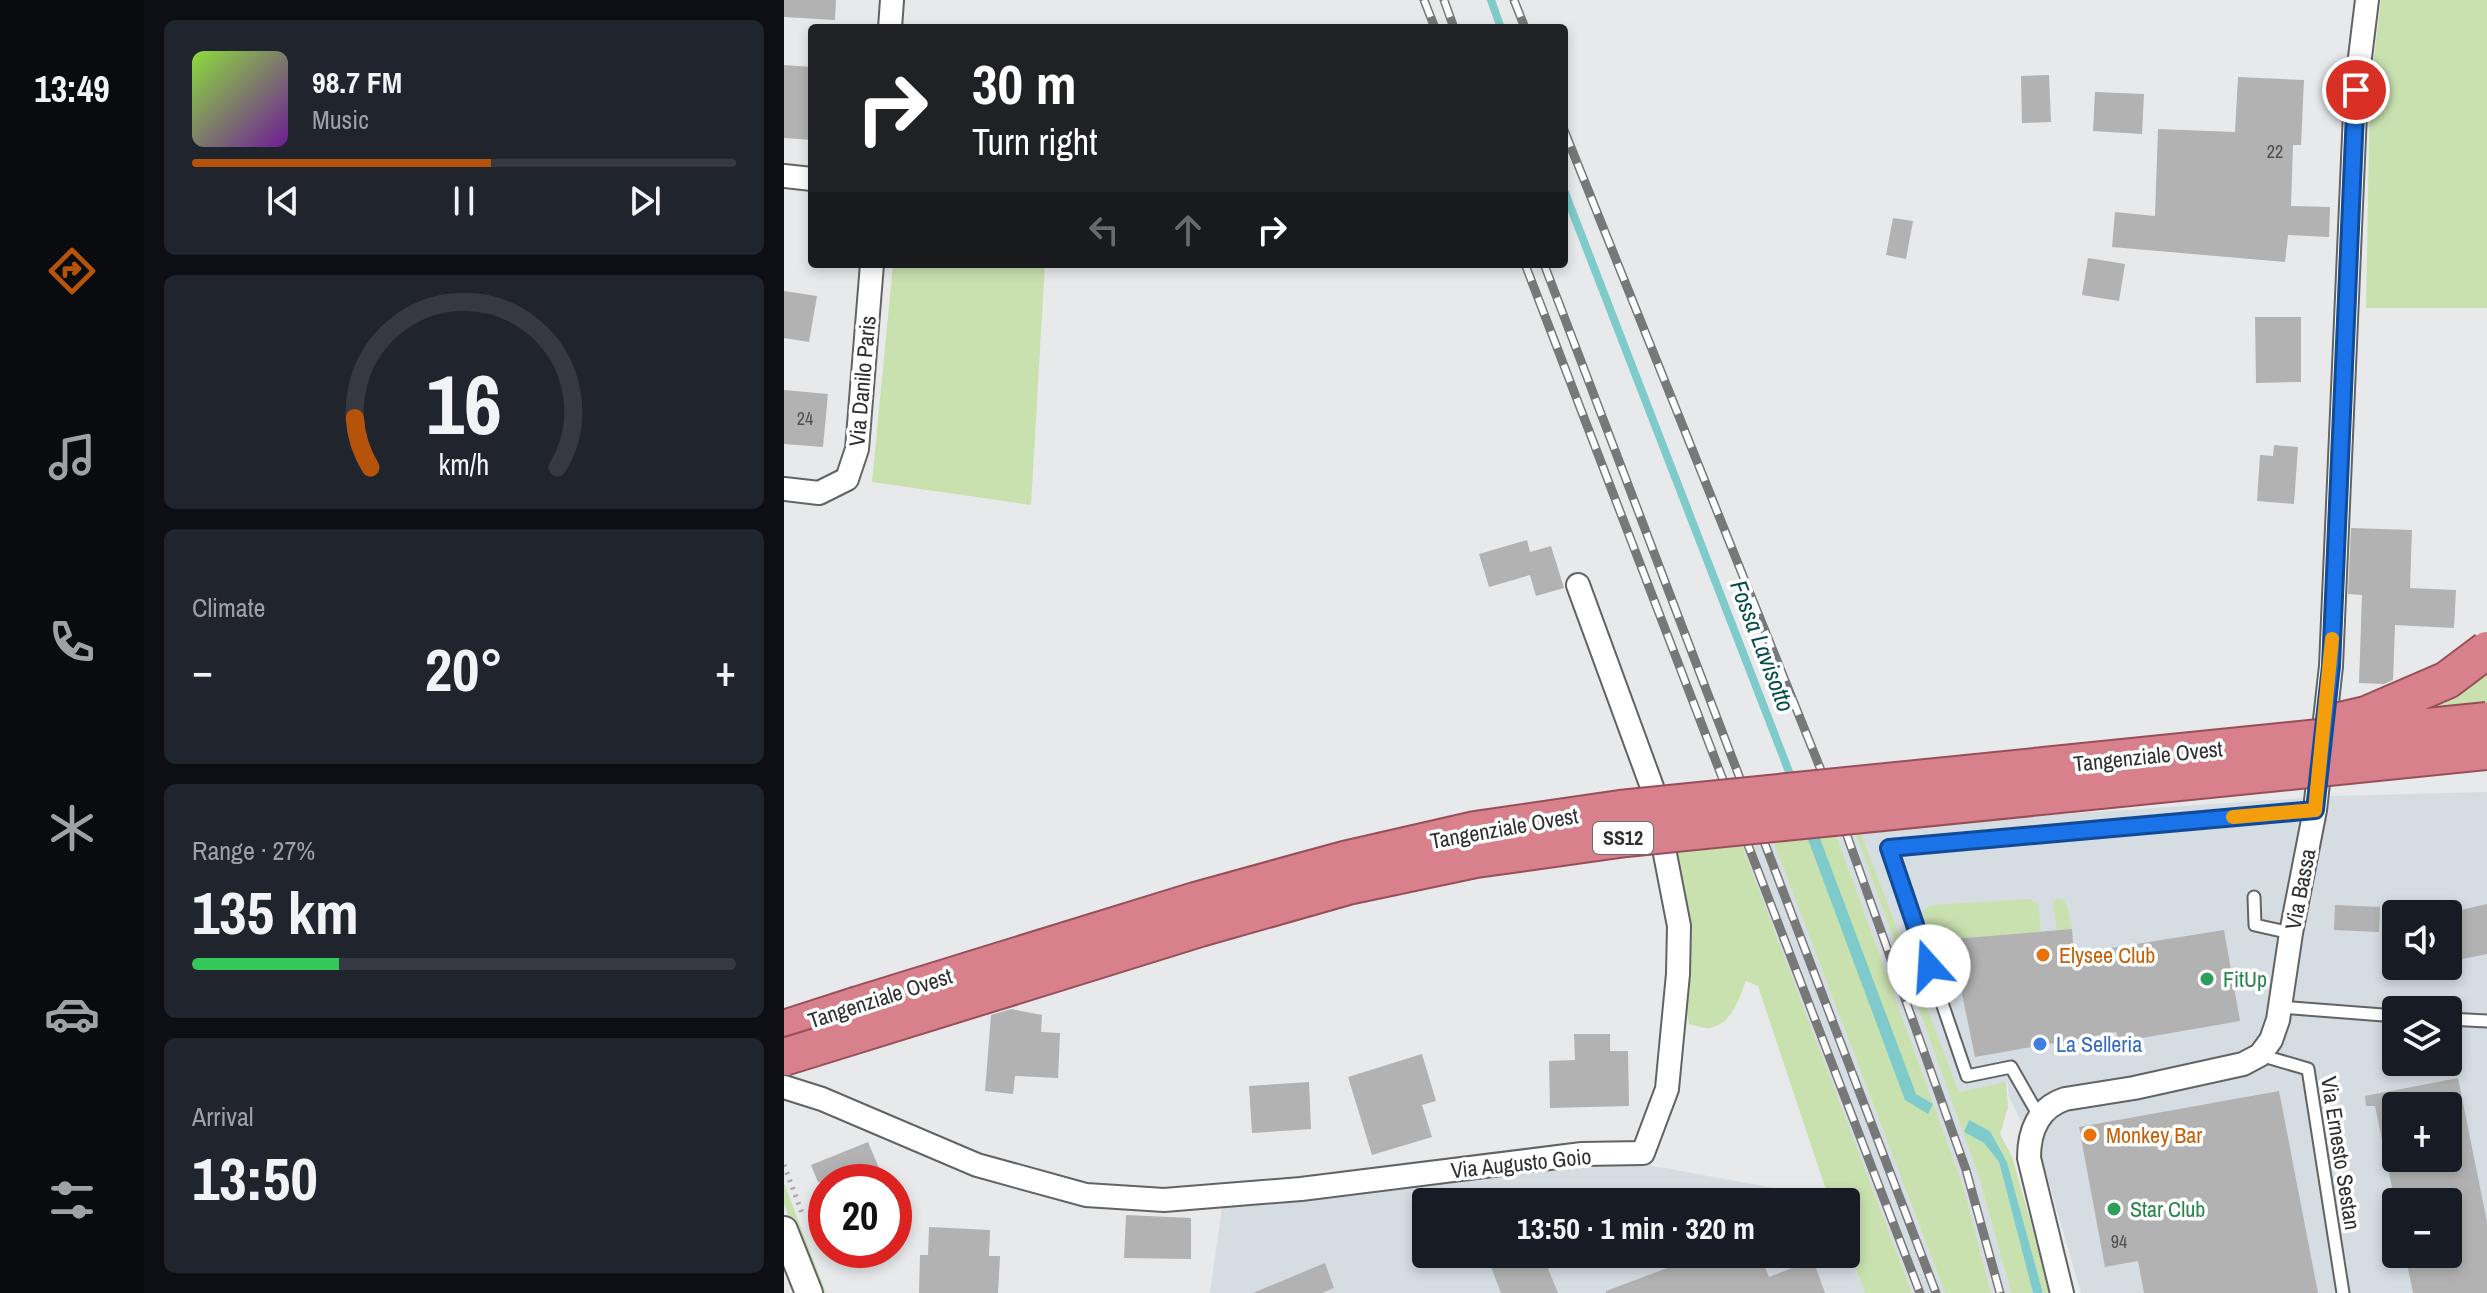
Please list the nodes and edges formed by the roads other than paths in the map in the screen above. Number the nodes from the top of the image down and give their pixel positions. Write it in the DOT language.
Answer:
graph roads {
  1 [pos="892,0"];
  2 [pos="2367,0"];
  3 [pos="890,24"];
  4 [pos="784,176"];
  5 [pos="808,179"];
  6 [pos="872,268"];
  7 [pos="784,489"];
  8 [pos="1578,585"];
  9 [pos="2487,650"];
  10 [pos="2487,721"];
  11 [pos="2202,751"];
  12 [pos="2487,751"];
  13 [pos="2487,772"];
  14 [pos="2227,777"];
  15 [pos="2315,810"];
  16 [pos="2254,897"];
  17 [pos="2291,933"];
  18 [pos="2280,1007"];
  19 [pos="2382,1015"];
  20 [pos="2462,1020"];
  21 [pos="2487,1021"];
  22 [pos="784,1029"];
  23 [pos="2260,1055"];
  24 [pos="784,1057"];
  25 [pos="784,1087"];
  26 [pos="2039,1116"];
  27 [pos="784,1230"];
  28 [pos="809,1293"];
  29 [pos="2062,1293"];
  30 [pos="2343,1293"];
  1 -- 3 [label="street"];
  2 -- 15 [label="street, Via Bassa"];
  4 -- 5 [label="street"];
  6 -- 7 [label="street, Via Danilo Paris"];
  8 -- 25 [label="street, Via Augusto Goio"];
  9 -- 11 [label="highway, bridge"];
  10 -- 11 [label="highway, Tangenziale Ovest / SS12, bridge"];
  11 -- 22 [label="highway, Tangenziale Ovest / SS12, bridge"];
  12 -- 14 [label="highway, Tangenziale Ovest / SS12, bridge"];
  13 -- 14 [label="highway, bridge"];
  14 -- 24 [label="highway, Tangenziale Ovest / SS12, bridge"];
  15 -- 17 [label="street, Via Bassa"];
  15 -- 26 [label="lane"];
  16 -- 17 [label="lane"];
  17 -- 18 [label="street, Via Bassa"];
  18 -- 19 [label="lane"];
  18 -- 23 [label="street, Via Bassa"];
  20 -- 21 [label="lane"];
  23 -- 26 [label="street"];
  23 -- 30 [label="lane, Via Ernesto Sestan"];
  26 -- 29 [label="street"];
  27 -- 28 [label="street"];
}
